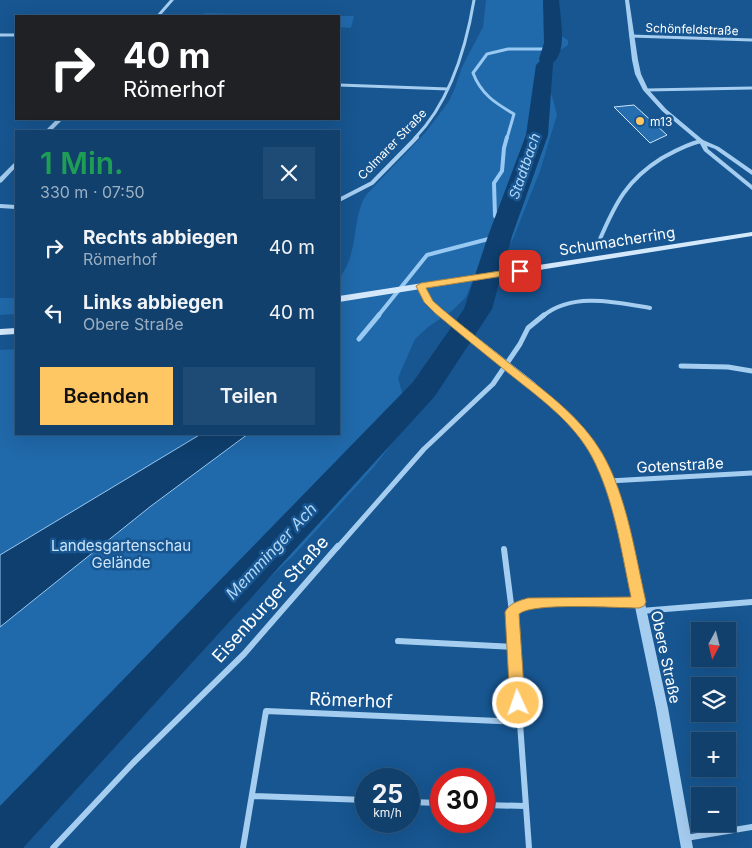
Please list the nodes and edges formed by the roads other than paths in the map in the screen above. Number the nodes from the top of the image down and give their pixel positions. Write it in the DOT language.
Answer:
graph roads {
  1 [pos="172,0"];
  2 [pos="474,0"];
  3 [pos="626,0"];
  4 [pos="159,15"];
  5 [pos="0,35"];
  6 [pos="15,35"];
  7 [pos="631,36"];
  8 [pos="752,40"];
  9 [pos="340,85"];
  10 [pos="752,88"];
  11 [pos="448,89"];
  12 [pos="646,90"];
  13 [pos="59,120"];
  14 [pos="49,130"];
  15 [pos="701,141"];
  16 [pos="15,165"];
  17 [pos="752,173"];
  18 [pos="0,181"];
  19 [pos="752,188"];
  20 [pos="340,199"];
  21 [pos="0,206"];
  22 [pos="15,206"];
  23 [pos="752,234"];
  24 [pos="600,239"];
  25 [pos="421,286"];
  26 [pos="340,299"];
  27 [pos="650,308"];
  28 [pos="15,331"];
  29 [pos="0,332"];
  30 [pos="506,366"];
  31 [pos="681,366"];
  32 [pos="752,371"];
  33 [pos="752,473"];
  34 [pos="610,481"];
  35 [pos="504,549"];
  36 [pos="752,602"];
  37 [pos="640,607"];
  38 [pos="512,612"];
  39 [pos="398,641"];
  40 [pos="515,647"];
  41 [pos="519,722"];
  42 [pos="252,796"];
  43 [pos="355,800"];
  44 [pos="495,805"];
  45 [pos="525,806"];
  46 [pos="752,827"];
  47 [pos="687,843"];
  48 [pos="53,848"];
  49 [pos="243,848"];
  50 [pos="529,848"];
  1 -- 4 [label="street"];
  2 -- 11 [label="street, Colmarer Straße"];
  3 -- 7 [label="street"];
  5 -- 6 [label="street"];
  7 -- 8 [label="street, Schönfeldstraße"];
  7 -- 12 [label="street"];
  9 -- 11 [label="street, Colmarer Straße"];
  10 -- 12 [label="street"];
  11 -- 20 [label="street, Colmarer Straße"];
  12 -- 15 [label="street"];
  13 -- 14 [label="street"];
  15 -- 17 [label="street"];
  15 -- 19 [label="street"];
  15 -- 24 [label="street"];
  16 -- 18 [label="street"];
  21 -- 22 [label="street"];
  23 -- 25 [label="main road, Schumacherring"];
  25 -- 26 [label="main road, Schumacherring"];
  25 -- 30 [label="street, Obere Straße"];
  27 -- 30 [label="street"];
  28 -- 29 [label="main road"];
  30 -- 34 [label="street, Obere Straße"];
  30 -- 48 [label="street, Eisenburger Straße"];
  31 -- 32 [label="street"];
  33 -- 34 [label="street, Gotenstraße"];
  34 -- 37 [label="street, Obere Straße"];
  35 -- 38 [label="street"];
  36 -- 37 [label="street"];
  37 -- 38 [label="street"];
  37 -- 47 [label="street, Obere Straße"];
  38 -- 40 [label="street"];
  39 -- 40 [label="street"];
  40 -- 41 [label="street"];
  41 -- 42 [label="street, Römerhof"];
  41 -- 45 [label="street"];
  42 -- 43 [label="street"];
  42 -- 49 [label="street, Römerhof"];
  44 -- 45 [label="street"];
  45 -- 50 [label="street"];
  46 -- 47 [label="street"];
}
